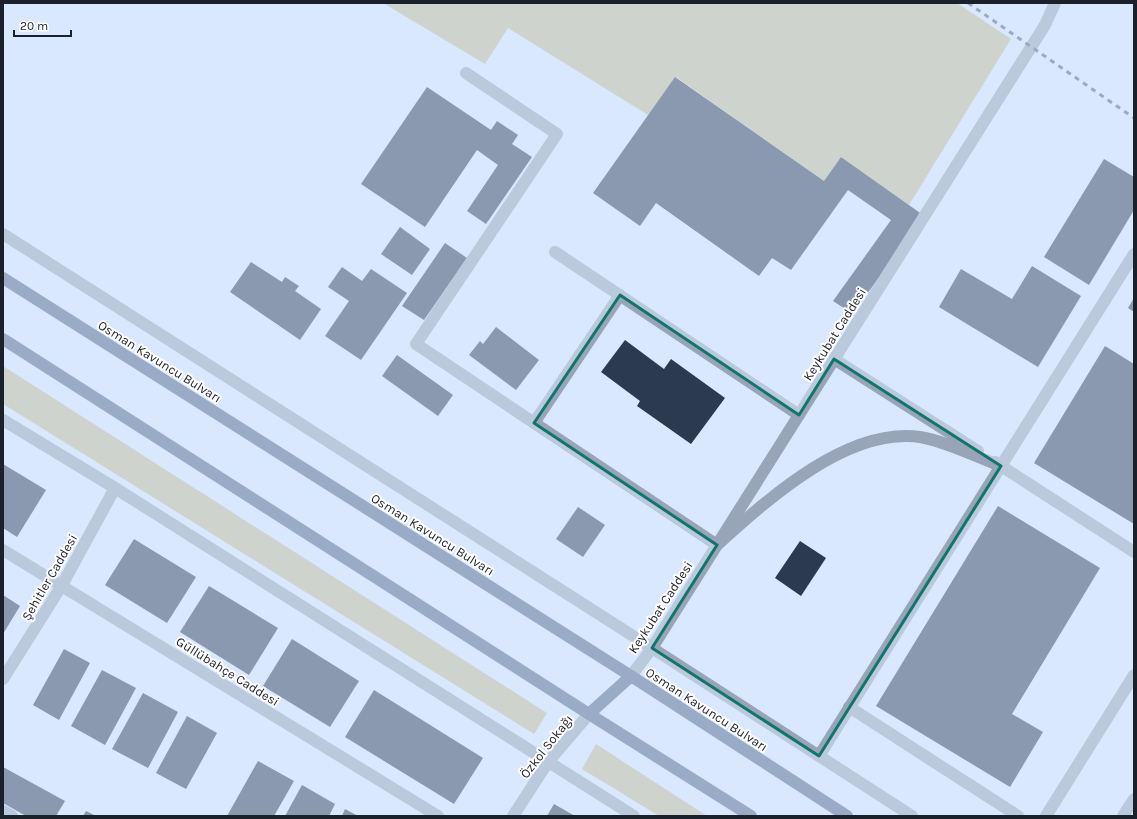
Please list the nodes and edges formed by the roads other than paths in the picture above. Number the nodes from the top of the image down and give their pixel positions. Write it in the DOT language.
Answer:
graph roads {
  1 [pos="1055,3"];
  2 [pos="466,73"];
  3 [pos="3,234"];
  4 [pos="555,252"];
  5 [pos="1134,254"];
  6 [pos="3,278"];
  7 [pos="620,295"];
  8 [pos="3,339"];
  9 [pos="834,359"];
  10 [pos="799,415"];
  11 [pos="3,420"];
  12 [pos="534,423"];
  13 [pos="1000,466"];
  14 [pos="115,488"];
  15 [pos="717,545"];
  16 [pos="3,550"];
  17 [pos="1134,552"];
  18 [pos="62,585"];
  19 [pos="652,648"];
  20 [pos="1134,675"];
  21 [pos="631,676"];
  22 [pos="3,679"];
  23 [pos="850,707"];
  24 [pos="590,714"];
  25 [pos="819,756"];
  26 [pos="548,762"];
  27 [pos="1134,799"];
  28 [pos="3,811"];
  29 [pos="12,816"];
  30 [pos="438,816"];
  31 [pos="513,816"];
  32 [pos="634,816"];
  33 [pos="751,816"];
  34 [pos="848,816"];
  35 [pos="912,816"];
  36 [pos="1018,816"];
  37 [pos="1046,816"];
  38 [pos="1123,816"];
  1 -- 9 [label="street, Keykubat Caddesi"];
  2 -- 12 [label="street"];
  3 -- 19 [label="street"];
  4 -- 7 [label="street"];
  5 -- 13 [label="street"];
  6 -- 21 [label="highway, Osman Kavuncu Bulvarı"];
  7 -- 10 [label="street"];
  7 -- 12 [label="street"];
  8 -- 24 [label="highway"];
  9 -- 10 [label="street, Keykubat Caddesi"];
  9 -- 13 [label="street"];
  10 -- 15 [label="street, Keykubat Caddesi"];
  11 -- 14 [label="street"];
  12 -- 15 [label="street"];
  13 -- 15 [label="street"];
  13 -- 17 [label="street"];
  13 -- 23 [label="street"];
  14 -- 18 [label="street, Şehitler Caddesi"];
  14 -- 26 [label="street"];
  15 -- 19 [label="street, Keykubat Caddesi"];
  16 -- 18 [label="street, Güllübahçe Caddesi"];
  18 -- 22 [label="street, Şehitler Caddesi"];
  18 -- 30 [label="street, Güllübahçe Caddesi"];
  19 -- 21 [label="street, Keykubat Caddesi"];
  19 -- 25 [label="street"];
  20 -- 37 [label="street"];
  21 -- 24 [label="highway"];
  21 -- 34 [label="highway, Osman Kavuncu Bulvarı"];
  23 -- 25 [label="street"];
  23 -- 36 [label="street"];
  24 -- 26 [label="street, Özkol Sokağı"];
  24 -- 33 [label="highway"];
  25 -- 35 [label="street"];
  26 -- 31 [label="street, Özkol Sokağı"];
  26 -- 32 [label="street"];
  27 -- 38 [label="street"];
  28 -- 29 [label="street"];
}
